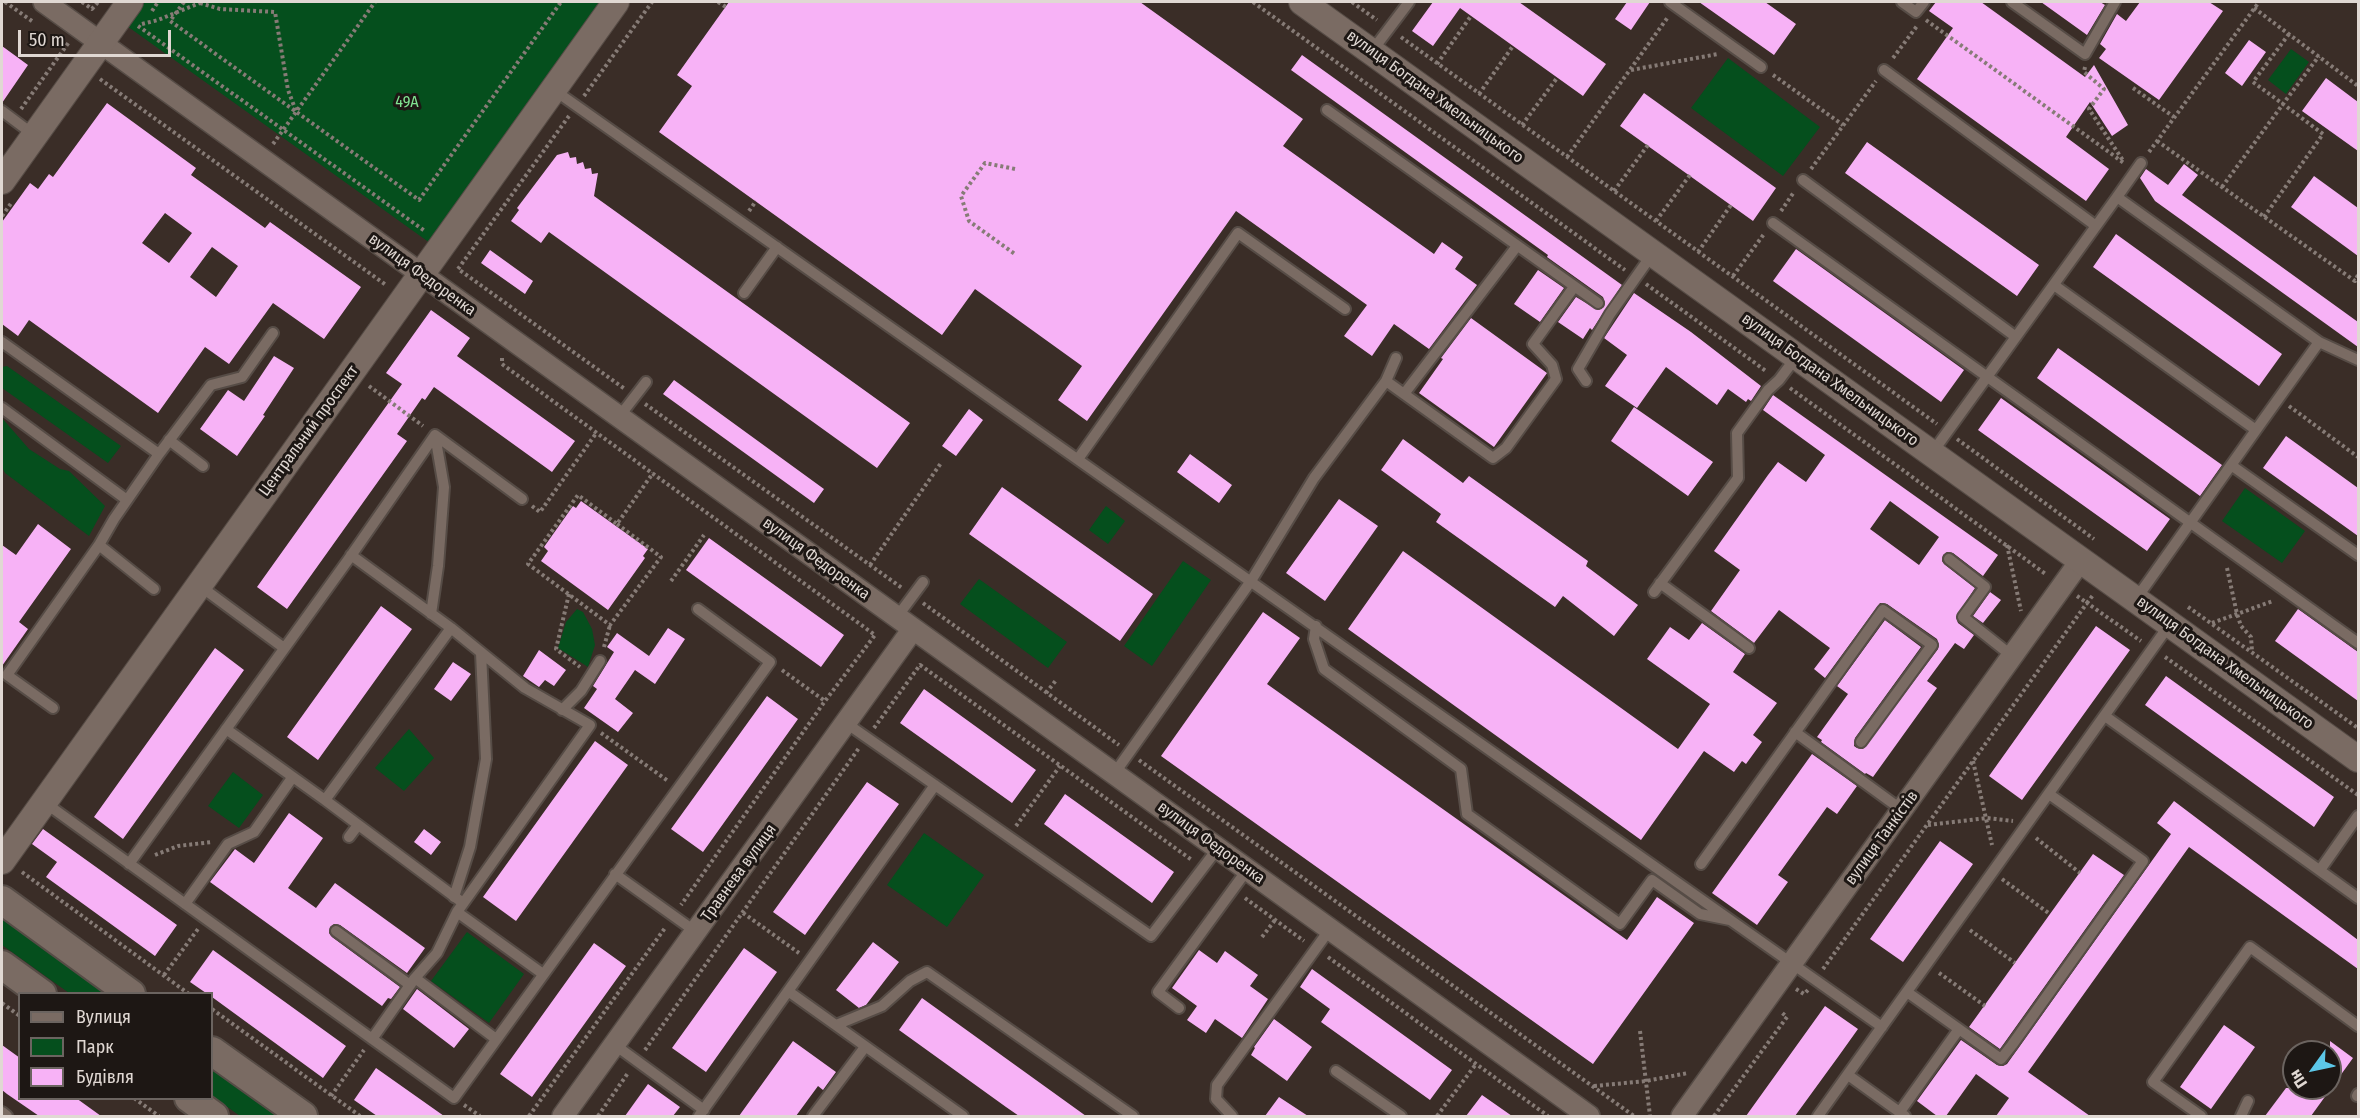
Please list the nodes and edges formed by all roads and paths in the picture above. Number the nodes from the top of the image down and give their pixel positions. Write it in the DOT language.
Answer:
graph roads {
  1 [pos="44,2"];
  2 [pos="82,2"];
  3 [pos="98,2"];
  4 [pos="184,2"];
  5 [pos="201,2"];
  6 [pos="375,2"];
  7 [pos="561,2"];
  8 [pos="616,2"];
  9 [pos="652,2"];
  10 [pos="718,2"];
  11 [pos="1302,2"];
  12 [pos="1352,2"];
  13 [pos="1409,2"];
  14 [pos="1902,2"];
  15 [pos="1924,2"];
  16 [pos="2012,2"];
  17 [pos="2115,2"];
  18 [pos="2259,2"];
  19 [pos="1673,4"];
  20 [pos="726,7"];
  21 [pos="2254,8"];
  22 [pos="131,13"];
  23 [pos="176,13"];
  24 [pos="1472,16"];
  25 [pos="1389,28"];
  26 [pos="2289,34"];
  27 [pos="100,43"];
  28 [pos="67,45"];
  29 [pos="1513,46"];
  30 [pos="1739,51"];
  31 [pos="1372,52"];
  32 [pos="2085,54"];
  33 [pos="2319,56"];
  34 [pos="1437,63"];
  35 [pos="1761,67"];
  36 [pos="1630,70"];
  37 [pos="1884,70"];
  38 [pos="1557,78"];
  39 [pos="2358,86"];
  40 [pos="93,88"];
  41 [pos="2133,88"];
  42 [pos="553,90"];
  43 [pos="1479,94"];
  44 [pos="2283,104"];
  45 [pos="576,106"];
  46 [pos="1327,110"];
  47 [pos="2,111"];
  48 [pos="297,111"];
  49 [pos="2174,117"];
  50 [pos="14,120"];
  51 [pos="1522,125"];
  52 [pos="1843,125"];
  53 [pos="35,135"];
  54 [pos="2157,141"];
  55 [pos="1648,145"];
  56 [pos="1567,157"];
  57 [pos="262,159"];
  58 [pos="2141,163"];
  59 [pos="1015,169"];
  60 [pos="1690,176"];
  61 [pos="1803,180"];
  62 [pos="244,183"];
  63 [pos="2222,187"];
  64 [pos="8,189"];
  65 [pos="1614,191"];
  66 [pos="2117,197"];
  67 [pos="1731,205"];
  68 [pos="2,216"];
  69 [pos="2264,217"];
  70 [pos="1656,221"];
  71 [pos="1773,223"];
  72 [pos="2097,226"];
  73 [pos="442,244"];
  74 [pos="1517,246"];
  75 [pos="777,247"];
  76 [pos="1698,252"];
  77 [pos="1653,253"];
  78 [pos="1015,254"];
  79 [pos="464,260"];
  80 [pos="421,274"];
  81 [pos="2358,275"];
  82 [pos="1732,276"];
  83 [pos="2054,285"];
  84 [pos="386,286"];
  85 [pos="1574,286"];
  86 [pos="744,293"];
  87 [pos="1598,303"];
  88 [pos="1345,309"];
  89 [pos="273,333"];
  90 [pos="2016,337"];
  91 [pos="2,342"];
  92 [pos="2319,342"];
  93 [pos="501,351"];
  94 [pos="1797,356"];
  95 [pos="1396,358"];
  96 [pos="2358,360"];
  97 [pos="375,376"];
  98 [pos="1987,378"];
  99 [pos="1386,381"];
  100 [pos="1586,381"];
  101 [pos="646,382"];
  102 [pos="368,386"];
  103 [pos="1404,394"];
  104 [pos="362,395"];
  105 [pos="635,396"];
  106 [pos="2279,398"];
  107 [pos="2,408"];
  108 [pos="620,417"];
  109 [pos="2256,430"];
  110 [pos="597,432"];
  111 [pos="1947,432"];
  112 [pos="435,435"];
  113 [pos="169,440"];
  114 [pos="1932,453"];
  115 [pos="159,454"];
  116 [pos="2358,457"];
  117 [pos="1078,459"];
  118 [pos="941,464"];
  119 [pos="2231,465"];
  120 [pos="203,466"];
  121 [pos="653,473"];
  122 [pos="522,499"];
  123 [pos="127,500"];
  124 [pos="2190,523"];
  125 [pos="617,524"];
  126 [pos="704,535"];
  127 [pos="2211,538"];
  128 [pos="2007,544"];
  129 [pos="99,545"];
  130 [pos="2089,550"];
  131 [pos="351,555"];
  132 [pos="2358,555"];
  133 [pos="1949,559"];
  134 [pos="870,565"];
  135 [pos="671,581"];
  136 [pos="1251,581"];
  137 [pos="923,582"];
  138 [pos="1660,583"];
  139 [pos="198,585"];
  140 [pos="154,588"];
  141 [pos="1654,592"];
  142 [pos="569,594"];
  143 [pos="2290,594"];
  144 [pos="912,596"];
  145 [pos="2136,599"];
  146 [pos="698,609"];
  147 [pos="2021,612"];
  148 [pos="431,614"];
  149 [pos="2178,614"];
  150 [pos="2237,614"];
  151 [pos="905,623"];
  152 [pos="2211,623"];
  153 [pos="610,625"];
  154 [pos="1316,626"];
  155 [pos="451,628"];
  156 [pos="2358,643"];
  157 [pos="285,648"];
  158 [pos="1749,648"];
  159 [pos="2152,649"];
  160 [pos="2252,652"];
  161 [pos="481,653"];
  162 [pos="2012,656"];
  163 [pos="600,661"];
  164 [pos="770,662"];
  165 [pos="590,674"];
  166 [pos="1057,679"];
  167 [pos="1046,693"];
  168 [pos="825,701"];
  169 [pos="53,708"];
  170 [pos="562,710"];
  171 [pos="2105,716"];
  172 [pos="846,723"];
  173 [pos="590,725"];
  174 [pos="2358,728"];
  175 [pos="226,729"];
  176 [pos="1795,732"];
  177 [pos="867,737"];
  178 [pos="1861,742"];
  179 [pos="1129,753"];
  180 [pos="2358,759"];
  181 [pos="1973,761"];
  182 [pos="1060,766"];
  183 [pos="1114,774"];
  184 [pos="292,778"];
  185 [pos="935,785"];
  186 [pos="677,788"];
  187 [pos="2049,794"];
  188 [pos="2358,795"];
  189 [pos="325,800"];
  190 [pos="44,802"];
  191 [pos="1902,810"];
  192 [pos="2358,816"];
  193 [pos="1987,818"];
  194 [pos="358,825"];
  195 [pos="1927,825"];
  196 [pos="2026,826"];
  197 [pos="1009,836"];
  198 [pos="349,837"];
  199 [pos="228,844"];
  200 [pos="1218,848"];
  201 [pos="14,862"];
  202 [pos="129,864"];
  203 [pos="1701,864"];
  204 [pos="1203,868"];
  205 [pos="1247,870"];
  206 [pos="1995,870"];
  207 [pos="2320,870"];
  208 [pos="2080,873"];
  209 [pos="615,874"];
  210 [pos="1233,890"];
  211 [pos="2358,898"];
  212 [pos="2,900"];
  213 [pos="185,904"];
  214 [pos="458,904"];
  215 [pos="743,913"];
  216 [pos="2050,914"];
  217 [pos="673,916"];
  218 [pos="205,919"];
  219 [pos="1275,920"];
  220 [pos="1733,921"];
  221 [pos="1958,921"];
  222 [pos="1330,929"];
  223 [pos="336,931"];
  224 [pos="696,932"];
  225 [pos="1262,937"];
  226 [pos="1316,949"];
  227 [pos="810,961"];
  228 [pos="1793,962"];
  229 [pos="2015,963"];
  230 [pos="2,964"];
  231 [pos="1927,965"];
  232 [pos="543,974"];
  233 [pos="164,975"];
  234 [pos="1816,979"];
  235 [pos="413,981"];
  236 [pos="788,991"];
  237 [pos="41,992"];
  238 [pos="130,992"];
  239 [pos="188,992"];
  240 [pos="1907,992"];
  241 [pos="1791,996"];
  242 [pos="2,1003"];
  243 [pos="1785,1003"];
  244 [pos="1985,1006"];
  245 [pos="1179,1008"];
  246 [pos="213,1010"];
  247 [pos="18,1015"];
  248 [pos="836,1025"];
  249 [pos="2358,1026"];
  250 [pos="1882,1027"];
  251 [pos="1959,1029"];
  252 [pos="1640,1031"];
  253 [pos="372,1039"];
  254 [pos="496,1039"];
  255 [pos="615,1045"];
  256 [pos="865,1047"];
  257 [pos="213,1052"];
  258 [pos="637,1061"];
  259 [pos="1476,1064"];
  260 [pos="1336,1071"];
  261 [pos="1691,1072"];
  262 [pos="1848,1075"];
  263 [pos="1646,1080"];
  264 [pos="1593,1086"];
  265 [pos="331,1095"];
  266 [pos="137,1100"];
  267 [pos="192,1100"];
  268 [pos="2248,1101"];
  269 [pos="2,1112"];
  270 [pos="701,1113"];
  271 [pos="1129,1115"];
  272 [pos="1902,1115"];
  273 [pos="7,1116"];
  274 [pos="159,1116"];
  275 [pos="214,1116"];
  276 [pos="303,1116"];
  277 [pos="360,1116"];
  278 [pos="529,1116"];
  279 [pos="563,1116"];
  280 [pos="598,1116"];
  281 [pos="813,1116"];
  282 [pos="963,1116"];
  283 [pos="1232,1116"];
  284 [pos="1401,1116"];
  285 [pos="1437,1116"];
  286 [pos="1548,1116"];
  287 [pos="1589,1116"];
  288 [pos="1634,1116"];
  289 [pos="1650,1116"];
  290 [pos="1682,1116"];
  291 [pos="1714,1116"];
  292 [pos="1818,1116"];
  293 [pos="2201,1116"];
  294 [pos="2241,1116"];
  1 -- 27 [label="street, вулиця Федоренка"];
  2 -- 3 [label="path"];
  4 -- 23 [label="path"];
  5 -- 23 [label="path"];
  5 -- 48 [label="path"];
  6 -- 48 [label="path"];
  7 -- 48 [label="path"];
  8 -- 42 [label="street, Центральний проспект"];
  9 -- 45 [label="path"];
  10 -- 20 [label="path"];
  11 -- 31 [label="street, вулиця Богдана Хмельницького"];
  12 -- 25 [label="path"];
  13 -- 25 [label="lane"];
  14 -- 15 [label="lane"];
  16 -- 32 [label="lane"];
  17 -- 32 [label="lane"];
  18 -- 21 [label="path"];
  19 -- 30 [label="lane"];
  19 -- 36 [label="path"];
  21 -- 26 [label="path"];
  21 -- 49 [label="path"];
  22 -- 23 [label="path"];
  22 -- 27 [label="street"];
  22 -- 73 [label="path"];
  23 -- 48 [label="path"];
  24 -- 34 [label="path"];
  25 -- 31 [label="lane"];
  25 -- 34 [label="path"];
  26 -- 33 [label="path"];
  26 -- 44 [label="path"];
  27 -- 53 [label="street"];
  27 -- 57 [label="street, вулиця Федоренка"];
  28 -- 50 [label="path"];
  29 -- 43 [label="path"];
  30 -- 35 [label="lane"];
  30 -- 36 [label="path"];
  31 -- 77 [label="street, вулиця Богдана Хмельницького"];
  32 -- 37 [label="path"];
  33 -- 39 [label="path"];
  33 -- 44 [label="path"];
  34 -- 43 [label="path"];
  35 -- 52 [label="path"];
  36 -- 56 [label="path"];
  37 -- 52 [label="path"];
  37 -- 72 [label="lane"];
  38 -- 51 [label="path"];
  40 -- 62 [label="path"];
  41 -- 49 [label="path"];
  42 -- 45 [label="lane"];
  42 -- 73 [label="street, Центральний проспект"];
  43 -- 51 [label="path"];
  44 -- 63 [label="path"];
  44 -- 69 [label="path"];
  45 -- 75 [label="lane"];
  45 -- 79 [label="path"];
  46 -- 74 [label="lane"];
  47 -- 50 [label="lane"];
  48 -- 57 [label="path"];
  49 -- 54 [label="path"];
  50 -- 53 [label="lane"];
  51 -- 56 [label="path"];
  52 -- 61 [label="path"];
  53 -- 64 [label="street"];
  54 -- 58 [label="path"];
  54 -- 63 [label="path"];
  55 -- 65 [label="path"];
  56 -- 65 [label="path"];
  57 -- 62 [label="path"];
  57 -- 80 [label="street, вулиця Федоренка"];
  58 -- 66 [label="lane"];
  59 -- 78 [label="path"];
  60 -- 70 [label="path"];
  61 -- 71 [label="path"];
  61 -- 90 [label="lane"];
  62 -- 84 [label="path"];
  63 -- 69 [label="path"];
  64 -- 68 [label="path"];
  65 -- 70 [label="path"];
  66 -- 72 [label="lane"];
  66 -- 92 [label="lane"];
  67 -- 76 [label="path"];
  69 -- 81 [label="path"];
  70 -- 76 [label="path"];
  71 -- 82 [label="path"];
  71 -- 98 [label="lane"];
  72 -- 83 [label="lane"];
  73 -- 79 [label="path"];
  73 -- 80 [label="street, Центральний проспект"];
  74 -- 85 [label="lane"];
  74 -- 103 [label="lane"];
  75 -- 86 [label="lane"];
  75 -- 117 [label="lane"];
  76 -- 82 [label="path"];
  77 -- 94 [label="street, вулиця Богдана Хмельницького"];
  77 -- 100 [label="lane"];
  79 -- 105 [label="path"];
  80 -- 108 [label="street, вулиця Федоренка"];
  80 -- 139 [label="street, Центральний проспект"];
  82 -- 111 [label="path"];
  83 -- 90 [label="lane"];
  83 -- 109 [label="lane"];
  85 -- 87 [label="lane"];
  85 -- 103 [label="lane"];
  88 -- 117 [label="lane"];
  89 -- 113 [label="lane"];
  90 -- 98 [label="lane"];
  91 -- 115 [label="lane"];
  92 -- 96 [label="lane"];
  92 -- 106 [label="lane"];
  93 -- 110 [label="path"];
  94 -- 114 [label="street, вулиця Богдана Хмельницького"];
  94 -- 138 [label="lane"];
  95 -- 99 [label="lane"];
  97 -- 102 [label="path"];
  98 -- 111 [label="lane"];
  98 -- 124 [label="lane"];
  99 -- 103 [label="lane"];
  99 -- 136 [label="lane"];
  101 -- 105 [label="lane"];
  102 -- 104 [label="path"];
  102 -- 112 [label="path"];
  105 -- 108 [label="lane"];
  105 -- 134 [label="path"];
  106 -- 109 [label="lane"];
  106 -- 116 [label="path"];
  107 -- 123 [label="lane"];
  108 -- 151 [label="street, вулиця Федоренка"];
  109 -- 119 [label="lane"];
  110 -- 121 [label="path"];
  110 -- 122 [label="path"];
  111 -- 114 [label="lane"];
  111 -- 130 [label="path"];
  112 -- 122 [label="lane"];
  112 -- 131 [label="lane"];
  112 -- 148 [label="lane"];
  113 -- 115 [label="lane"];
  113 -- 120 [label="lane"];
  114 -- 130 [label="street, вулиця Богдана Хмельницького"];
  115 -- 123 [label="lane"];
  117 -- 136 [label="lane"];
  118 -- 134 [label="path"];
  119 -- 124 [label="lane"];
  119 -- 132 [label="lane"];
  121 -- 125 [label="path"];
  121 -- 168 [label="path"];
  123 -- 129 [label="lane"];
  124 -- 127 [label="lane"];
  124 -- 145 [label="lane"];
  125 -- 142 [label="path"];
  125 -- 153 [label="path"];
  126 -- 135 [label="path"];
  127 -- 143 [label="lane"];
  127 -- 150 [label="path"];
  128 -- 147 [label="path"];
  129 -- 140 [label="lane"];
  129 -- 169 [label="lane"];
  130 -- 145 [label="street, вулиця Богдана Хмельницького"];
  130 -- 162 [label="street, вулиця Танкістів"];
  131 -- 148 [label="lane"];
  131 -- 157 [label="lane"];
  133 -- 162 [label="lane"];
  134 -- 144 [label="path"];
  136 -- 154 [label="lane"];
  136 -- 179 [label="lane"];
  137 -- 144 [label="lane"];
  138 -- 141 [label="lane"];
  138 -- 158 [label="lane"];
  139 -- 157 [label="lane"];
  139 -- 190 [label="street, Центральний проспект"];
  142 -- 153 [label="path"];
  142 -- 165 [label="path"];
  143 -- 150 [label="path"];
  143 -- 156 [label="lane"];
  144 -- 151 [label="lane"];
  144 -- 167 [label="path"];
  145 -- 149 [label="street, вулиця Богдана Хмельницького"];
  146 -- 164 [label="lane"];
  148 -- 155 [label="lane"];
  149 -- 152 [label="path"];
  149 -- 159 [label="lane"];
  149 -- 180 [label="street, вулиця Богдана Хмельницького"];
  150 -- 152 [label="path"];
  150 -- 160 [label="path"];
  151 -- 172 [label="street, Травнева вулиця"];
  151 -- 183 [label="street, вулиця Федоренка"];
  152 -- 160 [label="path"];
  153 -- 163 [label="path"];
  154 -- 220 [label="lane"];
  154 -- 220 [label="lane"];
  155 -- 161 [label="lane"];
  155 -- 189 [label="lane"];
  157 -- 175 [label="lane"];
  159 -- 171 [label="lane"];
  159 -- 181 [label="path"];
  159 -- 188 [label="path"];
  160 -- 174 [label="path"];
  161 -- 170 [label="lane"];
  161 -- 214 [label="lane"];
  162 -- 191 [label="street, вулиця Танкістів"];
  163 -- 165 [label="lane"];
  164 -- 168 [label="path"];
  164 -- 186 [label="lane"];
  165 -- 170 [label="lane"];
  166 -- 167 [label="path"];
  167 -- 179 [label="path"];
  168 -- 217 [label="path"];
  170 -- 173 [label="lane"];
  171 -- 187 [label="lane"];
  171 -- 207 [label="lane"];
  172 -- 177 [label="lane"];
  172 -- 224 [label="street, Травнева вулиця"];
  173 -- 186 [label="path"];
  173 -- 214 [label="lane"];
  175 -- 184 [label="lane"];
  175 -- 202 [label="lane"];
  176 -- 178 [label="lane"];
  176 -- 191 [label="lane"];
  176 -- 203 [label="lane"];
  177 -- 182 [label="path"];
  177 -- 185 [label="lane"];
  177 -- 215 [label="path"];
  179 -- 183 [label="lane"];
  179 -- 264 [label="path"];
  181 -- 193 [label="path"];
  181 -- 195 [label="path"];
  182 -- 197 [label="path"];
  182 -- 204 [label="path"];
  183 -- 200 [label="street, вулиця Федоренка"];
  184 -- 189 [label="lane"];
  184 -- 199 [label="lane"];
  185 -- 197 [label="lane"];
  185 -- 227 [label="lane"];
  186 -- 209 [label="lane"];
  187 -- 196 [label="lane"];
  187 -- 251 [label="lane"];
  189 -- 194 [label="lane"];
  190 -- 201 [label="street, Центральний проспект"];
  190 -- 202 [label="lane"];
  191 -- 228 [label="street, вулиця Танкістів"];
  192 -- 207 [label="lane"];
  193 -- 195 [label="path"];
  193 -- 196 [label="path"];
  193 -- 206 [label="path"];
  194 -- 198 [label="lane"];
  194 -- 214 [label="lane"];
  195 -- 234 [label="path"];
  196 -- 206 [label="lane"];
  196 -- 208 [label="path"];
  197 -- 204 [label="lane"];
  199 -- 202 [label="path"];
  199 -- 213 [label="lane"];
  200 -- 204 [label="lane"];
  200 -- 205 [label="street, вулиця Федоренка"];
  201 -- 233 [label="path"];
  202 -- 213 [label="lane"];
  205 -- 210 [label="lane"];
  205 -- 222 [label="street, вулиця Федоренка"];
  206 -- 216 [label="path"];
  206 -- 221 [label="lane"];
  207 -- 211 [label="lane"];
  209 -- 217 [label="lane"];
  209 -- 232 [label="lane"];
  210 -- 219 [label="path"];
  210 -- 245 [label="lane"];
  212 -- 238 [label="main road"];
  213 -- 218 [label="lane"];
  214 -- 232 [label="lane"];
  214 -- 235 [label="lane"];
  215 -- 227 [label="path"];
  215 -- 258 [label="path"];
  217 -- 224 [label="lane"];
  217 -- 278 [label="path"];
  218 -- 233 [label="path"];
  218 -- 253 [label="lane"];
  219 -- 225 [label="path"];
  219 -- 226 [label="path"];
  220 -- 228 [label="lane"];
  221 -- 229 [label="path"];
  221 -- 231 [label="lane"];
  222 -- 226 [label="lane"];
  222 -- 287 [label="street, вулиця Федоренка"];
  223 -- 235 [label="lane"];
  224 -- 255 [label="street, Травнева вулиця"];
  226 -- 259 [label="path"];
  226 -- 283 [label="lane"];
  227 -- 236 [label="lane"];
  228 -- 234 [label="lane"];
  228 -- 290 [label="street, вулиця Танкістів"];
  230 -- 237 [label="main road"];
  231 -- 240 [label="lane"];
  231 -- 244 [label="path"];
  232 -- 254 [label="lane"];
  233 -- 239 [label="path"];
  234 -- 241 [label="path"];
  234 -- 250 [label="lane"];
  235 -- 253 [label="lane"];
  235 -- 254 [label="lane"];
  236 -- 248 [label="lane"];
  236 -- 270 [label="lane"];
  240 -- 250 [label="lane"];
  240 -- 251 [label="lane"];
  242 -- 247 [label="path"];
  243 -- 291 [label="path"];
  246 -- 265 [label="path"];
  248 -- 256 [label="lane"];
  248 -- 271 [label="lane"];
  249 -- 293 [label="lane"];
  250 -- 262 [label="lane"];
  251 -- 272 [label="lane"];
  252 -- 263 [label="path"];
  253 -- 254 [label="lane"];
  253 -- 265 [label="path"];
  255 -- 258 [label="lane"];
  255 -- 279 [label="street, Травнева вулиця"];
  256 -- 281 [label="lane"];
  256 -- 282 [label="lane"];
  257 -- 276 [label="main road"];
  258 -- 270 [label="lane"];
  258 -- 280 [label="path"];
  259 -- 285 [label="path"];
  259 -- 286 [label="path"];
  260 -- 284 [label="lane"];
  261 -- 263 [label="path"];
  262 -- 272 [label="lane"];
  262 -- 292 [label="lane"];
  263 -- 264 [label="path"];
  263 -- 289 [label="path"];
  264 -- 288 [label="path"];
  265 -- 277 [label="path"];
  266 -- 274 [label="path"];
  267 -- 275 [label="main road"];
  268 -- 294 [label="lane"];
  269 -- 273 [label="lane"];
}
